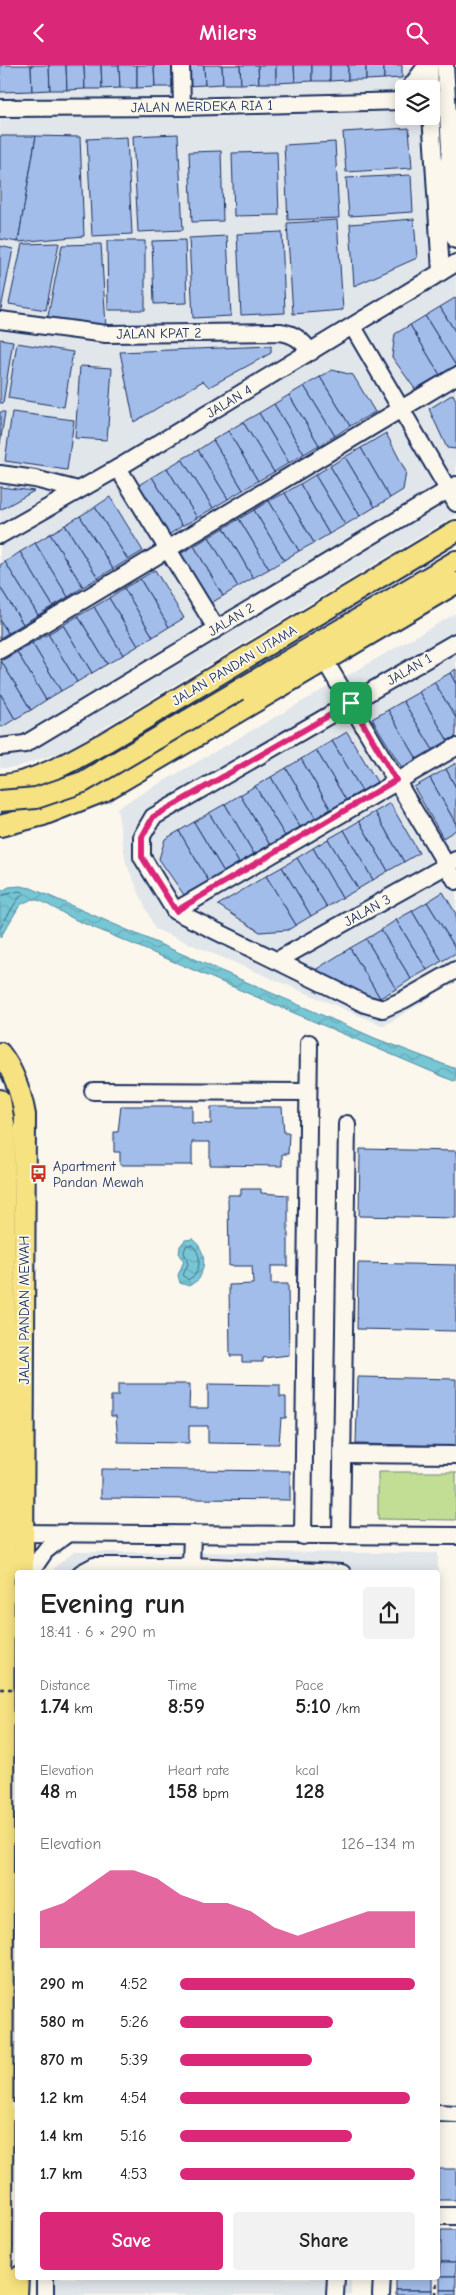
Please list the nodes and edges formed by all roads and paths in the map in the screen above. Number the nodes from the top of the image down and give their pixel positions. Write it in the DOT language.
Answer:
graph roads {
  1 [pos="181,65"];
  2 [pos="428,65"];
  3 [pos="444,65"];
  4 [pos="452,65"];
  5 [pos="456,73"];
  6 [pos="416,80"];
  7 [pos="429,80"];
  8 [pos="395,100"];
  9 [pos="445,100"];
  10 [pos="182,107"];
  11 [pos="0,108"];
  12 [pos="425,125"];
  13 [pos="432,125"];
  14 [pos="432,132"];
  15 [pos="453,145"];
  16 [pos="456,240"];
  17 [pos="456,263"];
  18 [pos="441,273"];
  19 [pos="0,320"];
  20 [pos="353,327"];
  21 [pos="310,352"];
  22 [pos="456,375"];
  23 [pos="401,409"];
  24 [pos="118,468"];
  25 [pos="0,474"];
  26 [pos="78,490"];
  27 [pos="453,492"];
  28 [pos="456,531"];
  29 [pos="0,535"];
  30 [pos="168,549"];
  31 [pos="456,561"];
  32 [pos="456,583"];
  33 [pos="216,628"];
  34 [pos="456,642"];
  35 [pos="0,650"];
  36 [pos="325,661"];
  37 [pos="351,703"];
  38 [pos="456,747"];
  39 [pos="2,748"];
  40 [pos="67,764"];
  41 [pos="396,780"];
  42 [pos="2,790"];
  43 [pos="84,799"];
  44 [pos="0,818"];
  45 [pos="0,826"];
  46 [pos="451,862"];
  47 [pos="456,881"];
  48 [pos="176,911"];
  49 [pos="278,960"];
  50 [pos="456,970"];
  51 [pos="309,1043"];
  52 [pos="0,1053"];
  53 [pos="93,1091"];
  54 [pos="308,1091"];
  55 [pos="0,1100"];
  56 [pos="347,1124"];
  57 [pos="2,1345"];
  58 [pos="342,1454"];
  59 [pos="456,1455"];
  60 [pos="14,1533"];
  61 [pos="68,1533"];
  62 [pos="192,1534"];
  63 [pos="302,1536"];
  64 [pos="341,1536"];
  65 [pos="456,1536"];
  66 [pos="191,1566"];
  67 [pos="22,1570"];
  68 [pos="32,1570"];
  69 [pos="87,1570"];
  70 [pos="277,1570"];
  71 [pos="2,1632"];
  72 [pos="0,1689"];
  73 [pos="15,1689"];
  74 [pos="1,1750"];
  75 [pos="1,2013"];
  76 [pos="1,2036"];
  77 [pos="10,2111"];
  78 [pos="440,2113"];
  79 [pos="456,2114"];
  80 [pos="440,2216"];
  81 [pos="456,2216"];
  82 [pos="18,2280"];
  83 [pos="45,2280"];
  84 [pos="336,2280"];
  85 [pos="382,2280"];
  86 [pos="437,2280"];
  87 [pos="0,2295"];
  88 [pos="16,2295"];
  89 [pos="45,2295"];
  90 [pos="335,2295"];
  91 [pos="381,2295"];
  92 [pos="436,2295"];
  1 -- 10 [label="street"];
  2 -- 6 [label="street"];
  2 -- 7 [label="street"];
  3 -- 9 [label="street"];
  4 -- 5 [label="street"];
  8 -- 10 [label="street, JALAN MERDEKA RIA 1"];
  9 -- 15 [label="street"];
  10 -- 11 [label="street, JALAN MERDEKA RIA 1"];
  12 -- 14 [label="street"];
  13 -- 14 [label="street"];
  14 -- 18 [label="street"];
  15 -- 16 [label="street"];
  17 -- 18 [label="street, JALAN 4"];
  18 -- 20 [label="street, JALAN 4"];
  19 -- 21 [label="street, JALAN KPAT 2"];
  20 -- 21 [label="street, JALAN 4"];
  20 -- 23 [label="street"];
  21 -- 24 [label="street, JALAN 4"];
  22 -- 23 [label="street"];
  23 -- 27 [label="street"];
  23 -- 30 [label="street"];
  24 -- 26 [label="street, JALAN 4"];
  24 -- 30 [label="street"];
  25 -- 26 [label="street"];
  26 -- 29 [label="street, JALAN 4"];
  27 -- 33 [label="street, JALAN 2"];
  28 -- 40 [label="main road, JALAN PANDAN UTAMA"];
  30 -- 33 [label="street"];
  30 -- 35 [label="street"];
  31 -- 42 [label="main road, bridge"];
  32 -- 36 [label="main road"];
  33 -- 39 [label="street, JALAN 2"];
  34 -- 37 [label="street, JALAN 1"];
  36 -- 37 [label="street"];
  36 -- 43 [label="main road"];
  37 -- 41 [label="street"];
  37 -- 48 [label="street, JALAN 1"];
  38 -- 41 [label="street"];
  40 -- 42 [label="main road, JALAN PANDAN UTAMA"];
  40 -- 43 [label="main road"];
  41 -- 46 [label="street"];
  41 -- 48 [label="street"];
  42 -- 44 [label="main road"];
  43 -- 45 [label="main road"];
  46 -- 47 [label="street"];
  46 -- 49 [label="street, JALAN 3"];
  48 -- 49 [label="street"];
  49 -- 50 [label="street"];
  51 -- 54 [label="street"];
  52 -- 60 [label="main road, JALAN PANDAN MEWAH"];
  53 -- 54 [label="street"];
  54 -- 63 [label="street"];
  55 -- 57 [label="main road, JALAN PANDAN MEWAH"];
  56 -- 58 [label="street"];
  57 -- 60 [label="main road, JALAN PANDAN MEWAH"];
  58 -- 59 [label="street"];
  58 -- 64 [label="street"];
  60 -- 61 [label="street"];
  60 -- 67 [label="main road, JALAN PANDAN MEWAH"];
  60 -- 71 [label="main road, JALAN PANDAN MEWAH"];
  61 -- 62 [label="street"];
  61 -- 68 [label="street"];
  62 -- 63 [label="street"];
  62 -- 66 [label="street"];
  63 -- 64 [label="street"];
  64 -- 65 [label="street"];
  66 -- 69 [label="street"];
  66 -- 70 [label="street"];
  71 -- 74 [label="main road, JALAN PANDAN MEWAH"];
  72 -- 73 [label="path, bridge"];
  74 -- 75 [label="main road, JALAN PANDAN MEWAH"];
  75 -- 76 [label="main road, JALAN PANDAN MEWAH"];
  76 -- 77 [label="main road, JALAN PANDAN MEWAH"];
  77 -- 87 [label="main road, JALAN PANDAN MEWAH"];
  78 -- 79 [label="street"];
  80 -- 81 [label="street"];
  82 -- 88 [label="main road"];
  83 -- 89 [label="street"];
  84 -- 90 [label="street"];
  85 -- 91 [label="street"];
  86 -- 92 [label="path"];
}
